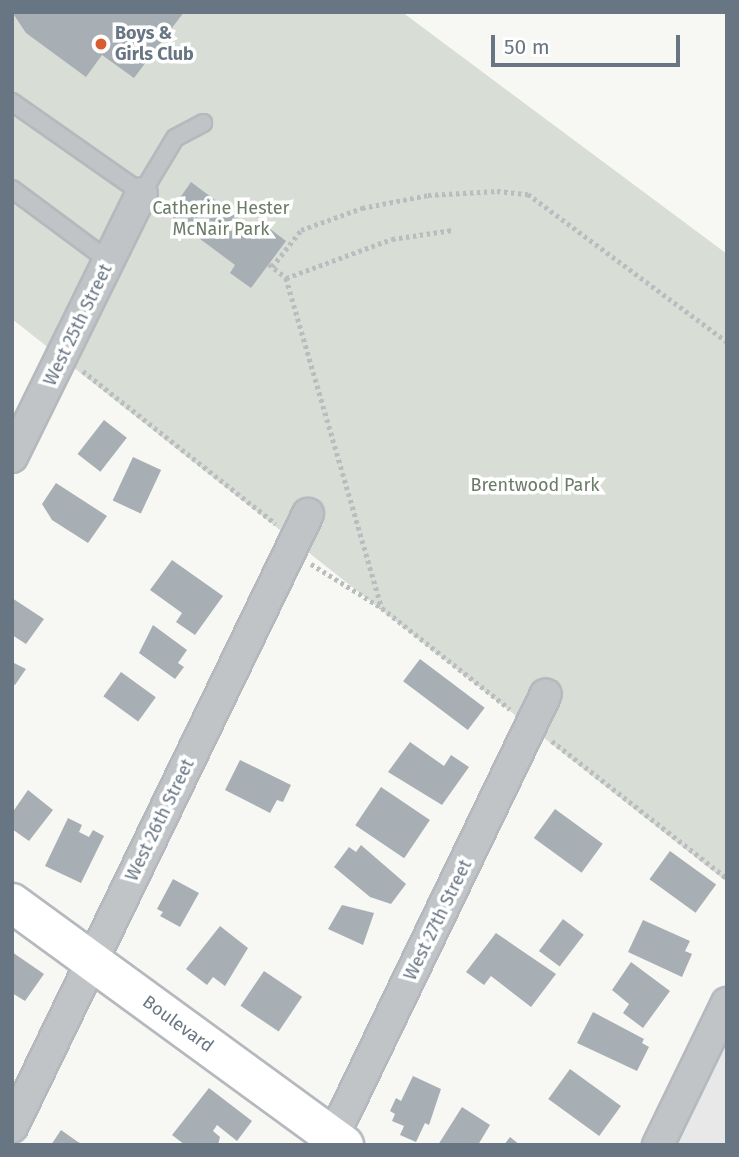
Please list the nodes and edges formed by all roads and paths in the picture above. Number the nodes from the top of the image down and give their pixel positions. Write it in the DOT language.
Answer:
graph roads {
  1 [pos="12,102"];
  2 [pos="203,123"];
  3 [pos="12,189"];
  4 [pos="142,193"];
  5 [pos="453,230"];
  6 [pos="109,261"];
  7 [pos="286,278"];
  8 [pos="727,342"];
  9 [pos="81,370"];
  10 [pos="12,457"];
  11 [pos="308,514"];
  12 [pos="280,527"];
  13 [pos="306,561"];
  14 [pos="382,608"];
  15 [pos="546,694"];
  16 [pos="519,716"];
  17 [pos="546,736"];
  18 [pos="727,871"];
  19 [pos="725,877"];
  20 [pos="12,903"];
  21 [pos="92,961"];
  22 [pos="727,1003"];
  23 [pos="12,1127"];
  24 [pos="336,1142"];
  25 [pos="658,1145"];
  1 -- 4 [label="lane"];
  2 -- 4 [label="lane"];
  3 -- 6 [label="lane"];
  4 -- 6 [label="street, West 25th Street"];
  5 -- 7 [label="path"];
  6 -- 10 [label="street, West 25th Street"];
  7 -- 8 [label="path"];
  7 -- 14 [label="path"];
  9 -- 12 [label="path"];
  11 -- 21 [label="street, West 26th Street"];
  13 -- 14 [label="path"];
  14 -- 16 [label="path"];
  15 -- 24 [label="street, West 27th Street"];
  17 -- 19 [label="path"];
  18 -- 19 [label="path"];
  20 -- 21 [label="main road, Boulevard"];
  21 -- 23 [label="street, West 26th Street"];
  21 -- 24 [label="main road, Boulevard"];
  22 -- 25 [label="street"];
}
